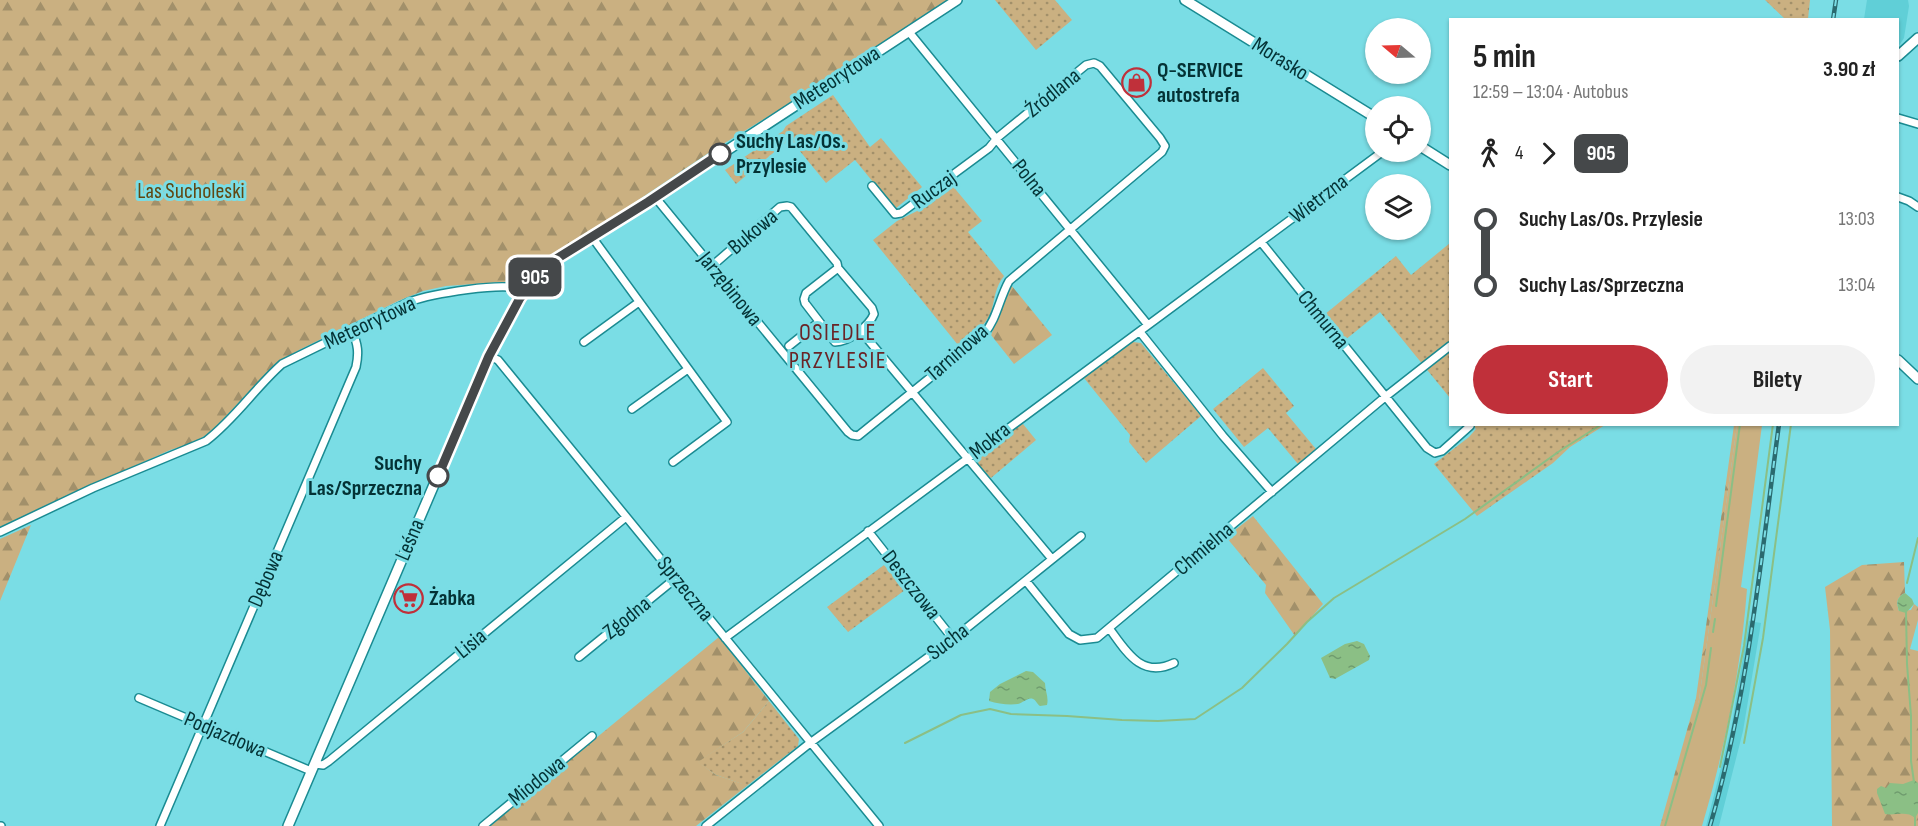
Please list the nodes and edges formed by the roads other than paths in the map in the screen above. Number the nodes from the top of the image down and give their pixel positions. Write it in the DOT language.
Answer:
graph roads {
  1 [pos="957,0"];
  2 [pos="1185,0"];
  3 [pos="909,32"];
  4 [pos="1918,38"];
  5 [pos="1899,55"];
  6 [pos="1365,111"];
  7 [pos="1899,118"];
  8 [pos="1918,124"];
  9 [pos="997,138"];
  10 [pos="1431,153"];
  11 [pos="1369,162"];
  12 [pos="1449,164"];
  13 [pos="872,186"];
  14 [pos="655,197"];
  15 [pos="1899,197"];
  16 [pos="1918,207"];
  17 [pos="1071,229"];
  18 [pos="593,238"];
  19 [pos="1258,244"];
  20 [pos="712,266"];
  21 [pos="838,268"];
  22 [pos="525,290"];
  23 [pos="639,302"];
  24 [pos="819,322"];
  25 [pos="1148,325"];
  26 [pos="860,330"];
  27 [pos="351,331"];
  28 [pos="1140,332"];
  29 [pos="584,342"];
  30 [pos="789,346"];
  31 [pos="1449,347"];
  32 [pos="489,356"];
  33 [pos="1899,361"];
  34 [pos="688,369"];
  35 [pos="1918,379"];
  36 [pos="912,392"];
  37 [pos="1385,397"];
  38 [pos="632,409"];
  39 [pos="1470,426"];
  40 [pos="852,435"];
  41 [pos="967,459"];
  42 [pos="674,462"];
  43 [pos="1272,492"];
  44 [pos="626,517"];
  45 [pos="868,531"];
  46 [pos="0,532"];
  47 [pos="1081,536"];
  48 [pos="1052,559"];
  49 [pos="676,578"];
  50 [pos="1026,581"];
  51 [pos="1109,628"];
  52 [pos="725,638"];
  53 [pos="953,639"];
  54 [pos="579,657"];
  55 [pos="1174,663"];
  56 [pos="139,699"];
  57 [pos="203,726"];
  58 [pos="592,736"];
  59 [pos="810,743"];
  60 [pos="313,768"];
  61 [pos="160,826"];
  62 [pos="288,826"];
  63 [pos="483,826"];
  64 [pos="706,826"];
  65 [pos="879,826"];
  1 -- 3 [label="street, Meteorytowa"];
  2 -- 6 [label="street, Morasko"];
  3 -- 9 [label="street, Polna"];
  3 -- 14 [label="street, Meteorytowa"];
  4 -- 5 [label="street"];
  7 -- 8 [label="street"];
  9 -- 13 [label="street, Ruczaj"];
  9 -- 17 [label="street, Polna"];
  9 -- 17 [label="street, Źródlana"];
  10 -- 12 [label="street"];
  11 -- 19 [label="street, Wietrzna"];
  14 -- 18 [label="street, Meteorytowa"];
  14 -- 20 [label="street, Jarzębinowa"];
  15 -- 16 [label="street"];
  17 -- 25 [label="street, Polna"];
  17 -- 36 [label="street, Tarninowa"];
  18 -- 22 [label="street, Meteorytowa"];
  18 -- 23 [label="street"];
  19 -- 25 [label="street, Mokra"];
  19 -- 37 [label="street, Chmurna"];
  20 -- 21 [label="street, Bukowa"];
  20 -- 40 [label="street, Jarzębinowa"];
  21 -- 24 [label="street"];
  21 -- 26 [label="street"];
  22 -- 27 [label="street, Meteorytowa"];
  22 -- 32 [label="street, Leśna"];
  23 -- 29 [label="street"];
  23 -- 34 [label="street"];
  24 -- 26 [label="street"];
  24 -- 30 [label="street"];
  25 -- 28 [label="street, Mokra"];
  26 -- 36 [label="street"];
  27 -- 46 [label="street, Meteorytowa"];
  27 -- 57 [label="street, Dębowa"];
  28 -- 41 [label="street, Mokra"];
  28 -- 43 [label="street"];
  31 -- 37 [label="street, Chmielna"];
  32 -- 44 [label="street, Sprzeczna"];
  32 -- 60 [label="street, Leśna"];
  33 -- 35 [label="street"];
  34 -- 38 [label="street"];
  34 -- 42 [label="street"];
  36 -- 40 [label="street, Tarninowa"];
  36 -- 41 [label="street"];
  37 -- 39 [label="street, Chmurna"];
  37 -- 43 [label="street, Chmielna"];
  41 -- 45 [label="street, Mokra"];
  41 -- 48 [label="street"];
  43 -- 51 [label="street, Chmielna"];
  44 -- 49 [label="street, Sprzeczna"];
  44 -- 60 [label="street, Lisia"];
  45 -- 52 [label="street, Mokra"];
  45 -- 53 [label="street, Deszczowa"];
  47 -- 48 [label="street, Sucha"];
  48 -- 50 [label="street, Sucha"];
  49 -- 52 [label="street, Sprzeczna"];
  49 -- 54 [label="street, Zgodna"];
  50 -- 51 [label="street, Chmielna"];
  50 -- 53 [label="street, Sucha"];
  51 -- 55 [label="street"];
  52 -- 59 [label="street, Sprzeczna"];
  53 -- 59 [label="street, Sucha"];
  56 -- 57 [label="street, Podjazdowa"];
  57 -- 60 [label="street, Podjazdowa"];
  57 -- 61 [label="street, Dębowa"];
  58 -- 63 [label="street, Miodowa"];
  59 -- 64 [label="street, Sucha"];
  59 -- 65 [label="street, Sprzeczna"];
  60 -- 62 [label="street, Leśna"];
}
